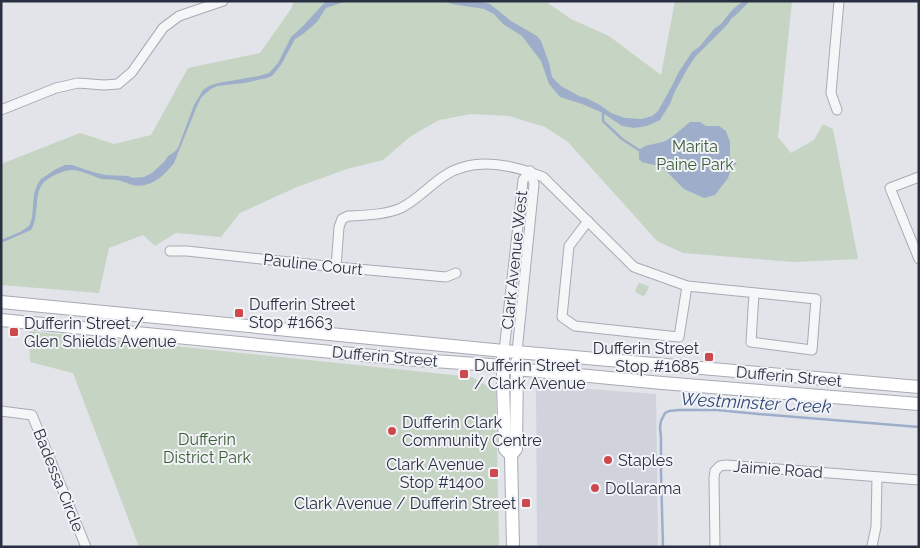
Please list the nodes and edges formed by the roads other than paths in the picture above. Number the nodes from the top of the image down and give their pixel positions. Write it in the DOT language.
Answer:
graph roads {
  1 [pos="223,1"];
  2 [pos="839,1"];
  3 [pos="1,110"];
  4 [pos="836,110"];
  5 [pos="530,171"];
  6 [pos="919,177"];
  7 [pos="588,221"];
  8 [pos="170,251"];
  9 [pos="919,259"];
  10 [pos="336,268"];
  11 [pos="456,273"];
  12 [pos="687,286"];
  13 [pos="754,293"];
  14 [pos="1,302"];
  15 [pos="1,320"];
  16 [pos="504,351"];
  17 [pos="517,352"];
  18 [pos="503,367"];
  19 [pos="516,369"];
  20 [pos="919,387"];
  21 [pos="919,404"];
  22 [pos="1,411"];
  23 [pos="511,455"];
  24 [pos="878,477"];
  25 [pos="919,480"];
  26 [pos="872,546"];
  27 [pos="86,547"];
  28 [pos="513,547"];
  29 [pos="715,547"];
  1 -- 3 [label="street"];
  2 -- 4 [label="street"];
  5 -- 7 [label="street"];
  5 -- 10 [label="street"];
  5 -- 16 [label="street, Clark Avenue West"];
  5 -- 17 [label="street, Clark Avenue West"];
  6 -- 9 [label="street"];
  7 -- 12 [label="street"];
  7 -- 12 [label="street"];
  8 -- 10 [label="street, Pauline Court"];
  10 -- 11 [label="street, Pauline Court"];
  12 -- 13 [label="street"];
  13 -- 13 [label="street"];
  14 -- 16 [label="main road, Dufferin Street"];
  15 -- 18 [label="main road, Dufferin Street"];
  16 -- 17 [label="main road, Dufferin Street"];
  16 -- 18 [label="main road, Clark Avenue West"];
  17 -- 19 [label="main road, Clark Avenue West"];
  17 -- 20 [label="main road, Dufferin Street"];
  18 -- 19 [label="main road, Dufferin Street"];
  18 -- 23 [label="main road, Clark Avenue West"];
  19 -- 21 [label="main road, Dufferin Street"];
  19 -- 23 [label="main road, Clark Avenue West"];
  22 -- 27 [label="street, Badessa Circle"];
  23 -- 28 [label="main road, Clark Avenue West"];
  24 -- 25 [label="street, Jaimie Road"];
  24 -- 26 [label="street"];
  24 -- 29 [label="street, Jaimie Road"];
}
